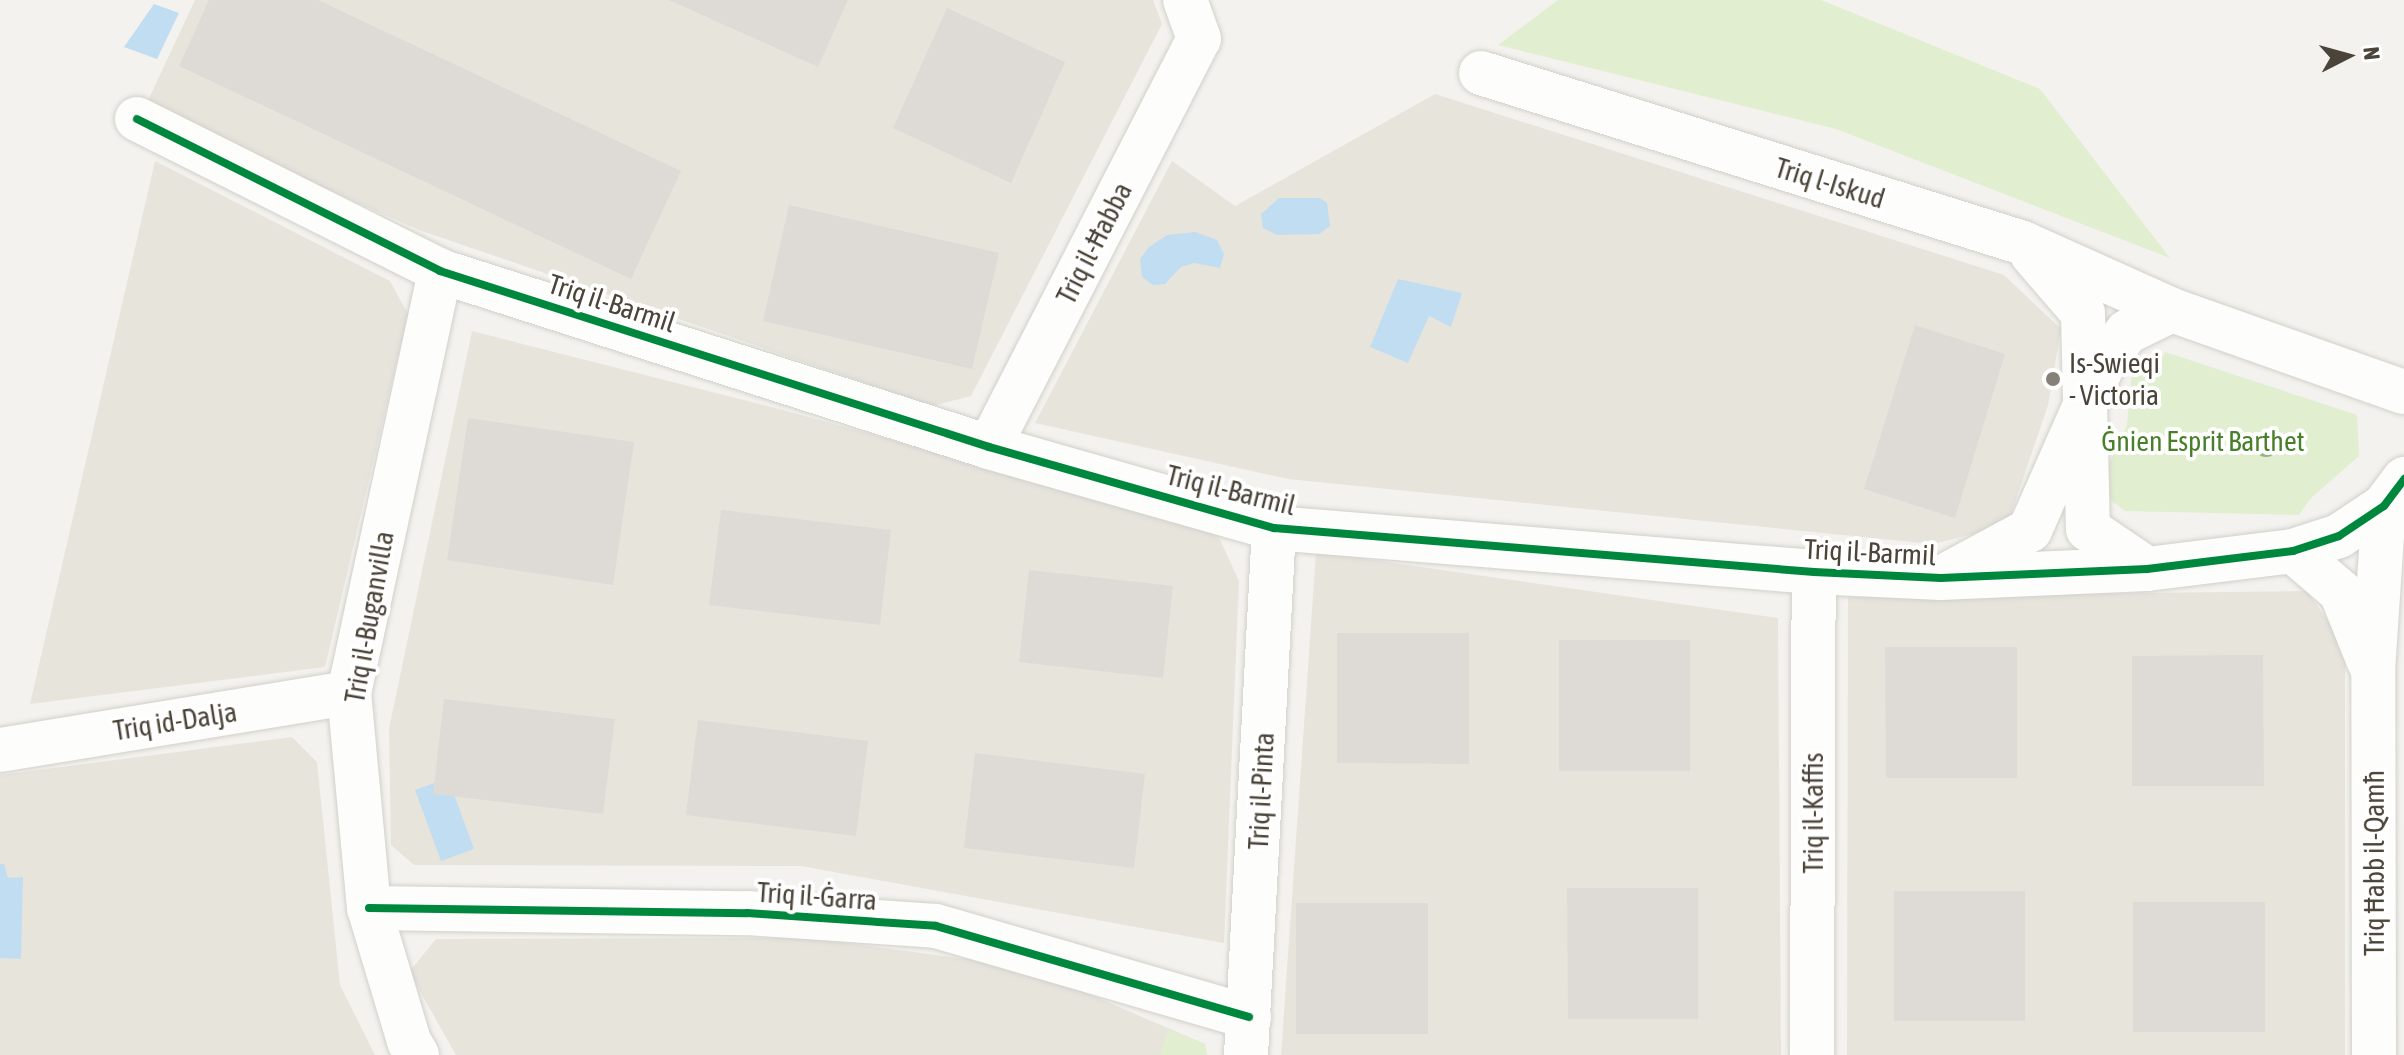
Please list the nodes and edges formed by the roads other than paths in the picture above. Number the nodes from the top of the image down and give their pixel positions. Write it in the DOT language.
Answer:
graph roads {
  1 [pos="1192,19"];
  2 [pos="1481,73"];
  3 [pos="137,119"];
  4 [pos="2023,243"];
  5 [pos="440,271"];
  6 [pos="2172,310"];
  7 [pos="2390,388"];
  8 [pos="2083,414"];
  9 [pos="2404,422"];
  10 [pos="989,447"];
  11 [pos="2394,492"];
  12 [pos="1274,528"];
  13 [pos="2293,551"];
  14 [pos="2147,569"];
  15 [pos="1814,572"];
  16 [pos="1941,578"];
  17 [pos="2373,671"];
  18 [pos="349,693"];
  19 [pos="0,750"];
  20 [pos="369,908"];
  21 [pos="1248,1036"];
  22 [pos="417,1055"];
  23 [pos="1812,1055"];
  24 [pos="2374,1055"];
  1 -- 10 [label="street, Triq il-Ħabba"];
  2 -- 4 [label="street, Triq l-Iskud"];
  3 -- 5 [label="street, Triq il-Barmil"];
  4 -- 6 [label="street, Triq l-Iskud"];
  4 -- 8 [label="street, Triq il-Barmil"];
  5 -- 10 [label="street, Triq il-Barmil"];
  5 -- 18 [label="street, Triq il-Buganvilla"];
  6 -- 7 [label="street, Triq l-Iskud"];
  6 -- 8 [label="street"];
  7 -- 9 [label="street"];
  8 -- 14 [label="street"];
  8 -- 16 [label="street, Triq il-Barmil"];
  10 -- 12 [label="street, Triq il-Barmil"];
  11 -- 13 [label="street, Triq il-Barmil"];
  11 -- 17 [label="street, Triq Ħabb il-Qamħ"];
  12 -- 15 [label="street, Triq il-Barmil"];
  12 -- 21 [label="street, Triq il-Pinta"];
  13 -- 14 [label="street, Triq il-Barmil"];
  13 -- 17 [label="street, Triq Ħabb il-Qamħ"];
  14 -- 16 [label="street, Triq il-Barmil"];
  15 -- 16 [label="street, Triq il-Barmil"];
  15 -- 23 [label="street, Triq il-Kaffis"];
  17 -- 24 [label="street, Triq Ħabb il-Qamħ"];
  18 -- 19 [label="street, Triq id-Dalja"];
  18 -- 20 [label="street, Triq il-Buganvilla"];
  20 -- 21 [label="street, Triq il-Ġarra"];
  20 -- 22 [label="street, Triq il-Buganvilla"];
}
